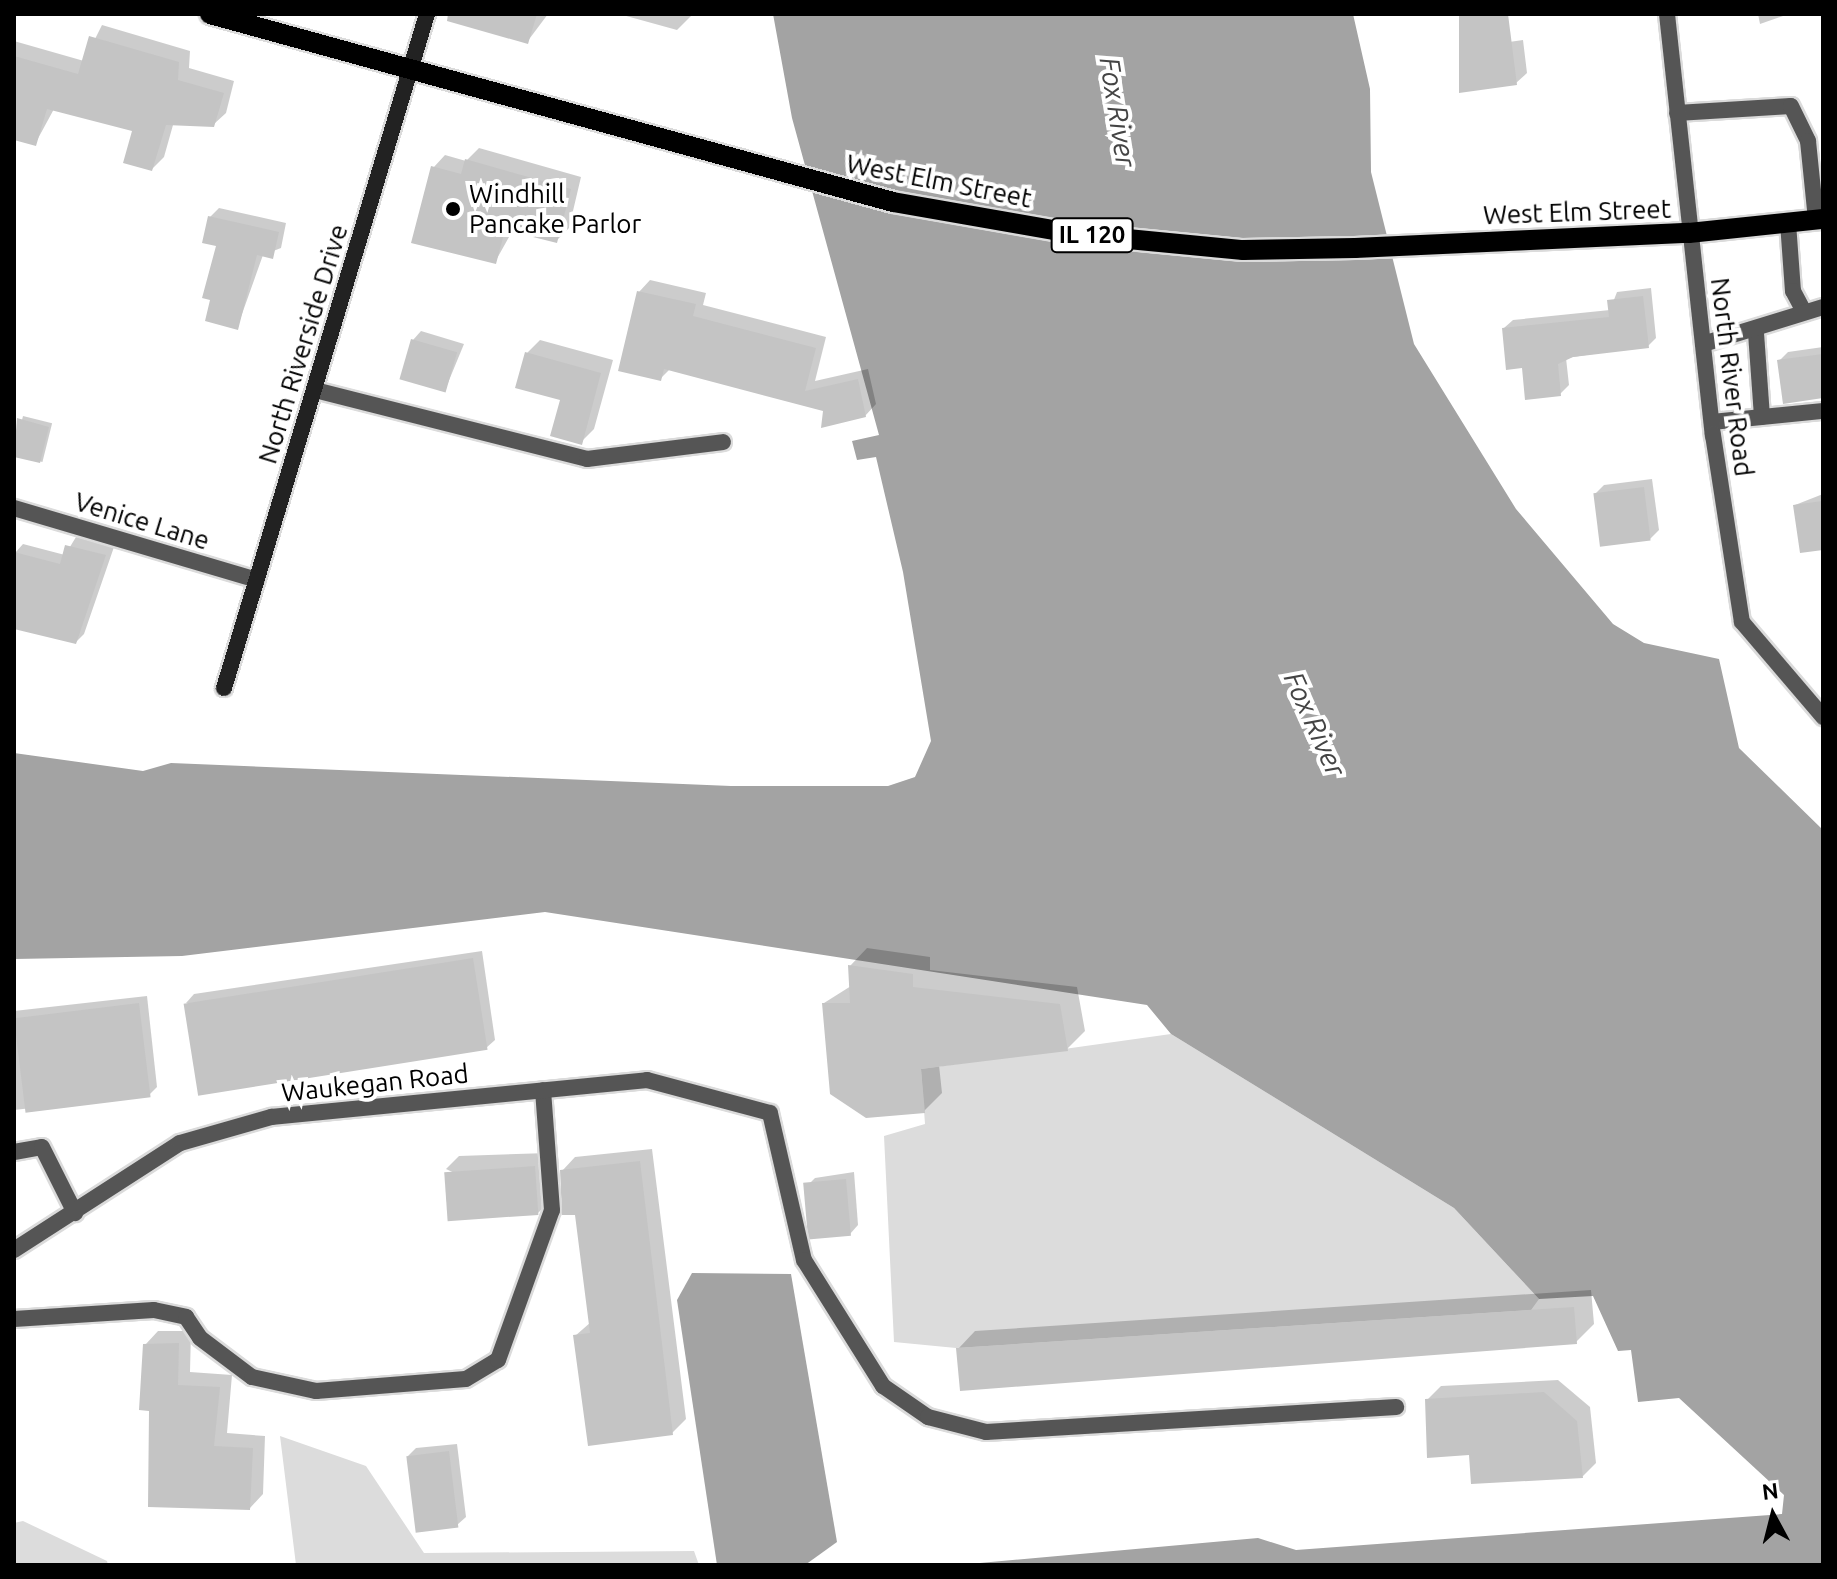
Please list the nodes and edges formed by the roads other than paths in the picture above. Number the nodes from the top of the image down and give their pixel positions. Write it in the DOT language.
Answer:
graph roads {
  1 [pos="210,14"];
  2 [pos="427,14"];
  3 [pos="1667,14"];
  4 [pos="411,74"];
  5 [pos="1677,113"];
  6 [pos="1816,150"];
  7 [pos="1820,219"];
  8 [pos="1788,223"];
  9 [pos="1689,233"];
  10 [pos="1823,307"];
  11 [pos="1802,308"];
  12 [pos="1756,333"];
  13 [pos="1703,344"];
  14 [pos="315,390"];
  15 [pos="1823,411"];
  16 [pos="1762,417"];
  17 [pos="1712,422"];
  18 [pos="723,442"];
  19 [pos="14,508"];
  20 [pos="257,580"];
  21 [pos="224,688"];
  22 [pos="1823,717"];
  23 [pos="543,1090"];
  24 [pos="14,1152"];
  25 [pos="75,1213"];
  26 [pos="14,1250"];
  27 [pos="14,1319"];
  28 [pos="1396,1407"];
  1 -- 4 [label="main road, West Elm Street / IL 120"];
  2 -- 4 [label="street, North Riverside Drive"];
  3 -- 5 [label="street, North River Road"];
  4 -- 9 [label="main road, West Elm Street / IL 120"];
  4 -- 14 [label="street, North Riverside Drive"];
  5 -- 6 [label="street"];
  5 -- 9 [label="street, North River Road"];
  6 -- 7 [label="street"];
  7 -- 8 [label="main road, West Elm Street / IL 120"];
  8 -- 9 [label="main road, West Elm Street / IL 120"];
  8 -- 11 [label="street"];
  9 -- 13 [label="street, North River Road"];
  10 -- 11 [label="street"];
  11 -- 12 [label="street"];
  12 -- 13 [label="street"];
  12 -- 16 [label="street"];
  13 -- 17 [label="street, North River Road"];
  14 -- 18 [label="street"];
  14 -- 20 [label="street, North Riverside Drive"];
  15 -- 16 [label="street"];
  16 -- 17 [label="street"];
  17 -- 22 [label="street, North River Road"];
  19 -- 20 [label="street, Venice Lane"];
  20 -- 21 [label="street, North Riverside Drive"];
  23 -- 25 [label="street, Waukegan Road"];
  23 -- 27 [label="street"];
  23 -- 28 [label="street, Waukegan Road"];
  24 -- 25 [label="street"];
  25 -- 26 [label="street, Waukegan Road"];
}
